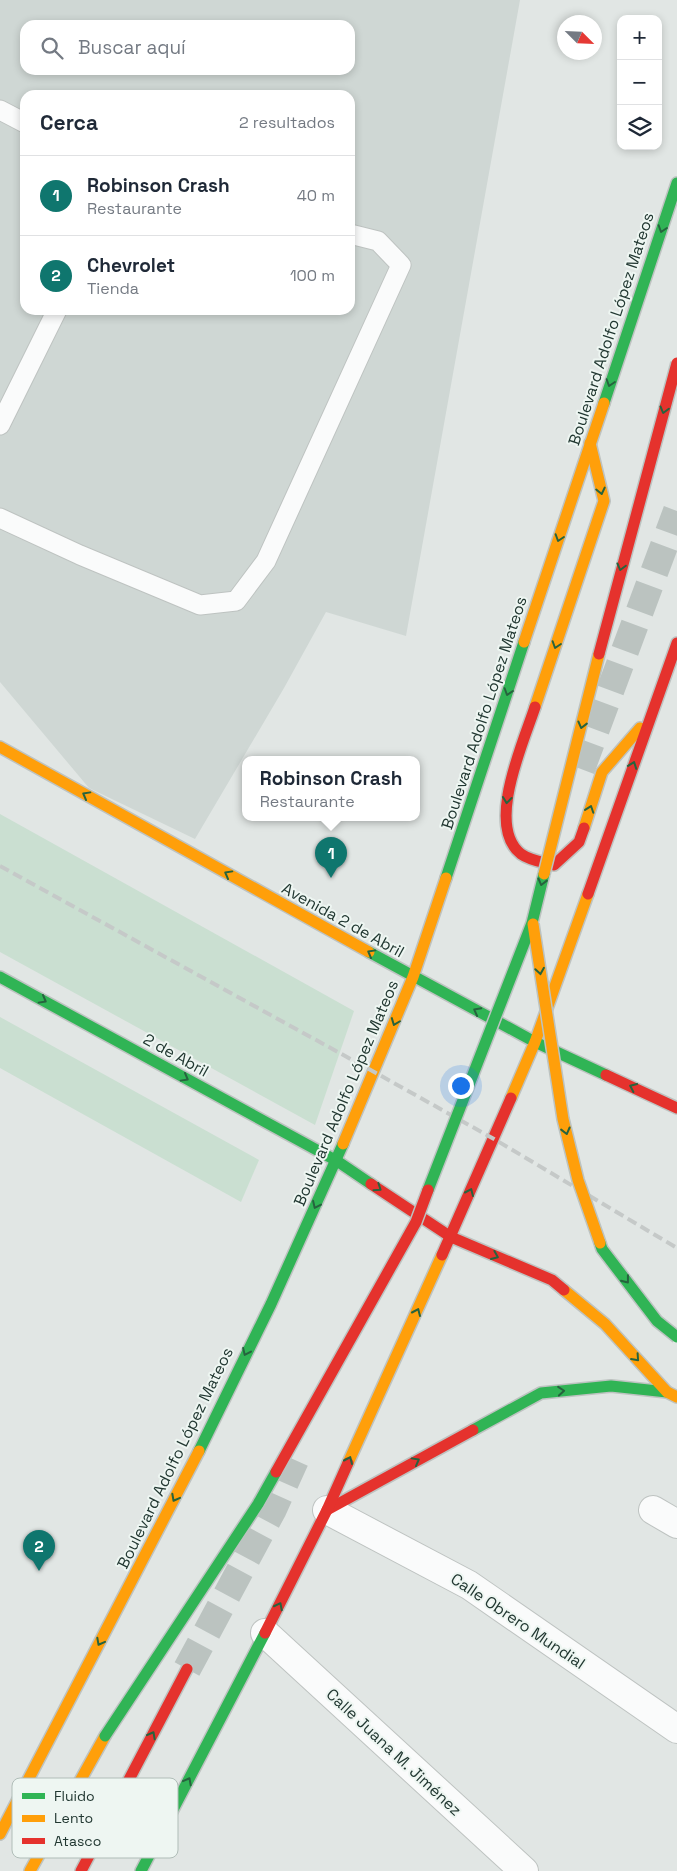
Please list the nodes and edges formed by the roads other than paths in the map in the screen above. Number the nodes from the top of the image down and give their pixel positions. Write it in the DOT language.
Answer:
graph roads {
  1 [pos="0,110"];
  2 [pos="20,120"];
  3 [pos="677,183"];
  4 [pos="355,235"];
  5 [pos="55,315"];
  6 [pos="677,364"];
  7 [pos="0,425"];
  8 [pos="590,443"];
  9 [pos="0,518"];
  10 [pos="677,643"];
  11 [pos="651,716"];
  12 [pos="0,748"];
  13 [pos="532,923"];
  14 [pos="0,977"];
  15 [pos="413,977"];
  16 [pos="535,1042"];
  17 [pos="677,1108"];
  18 [pos="337,1161"];
  19 [pos="451,1237"];
  20 [pos="677,1337"];
  21 [pos="672,1395"];
  22 [pos="327,1510"];
  23 [pos="652,1510"];
  24 [pos="677,1524"];
  25 [pos="265,1633"];
  26 [pos="187,1669"];
  27 [pos="677,1729"];
  28 [pos="29,1778"];
  29 [pos="82,1778"];
  30 [pos="130,1778"];
  31 [pos="178,1800"];
  32 [pos="12,1811"];
  33 [pos="0,1834"];
  34 [pos="37,1858"];
  35 [pos="88,1858"];
  36 [pos="148,1858"];
  37 [pos="30,1871"];
  38 [pos="81,1871"];
  39 [pos="141,1871"];
  40 [pos="524,1871"];
  1 -- 2 [label="lane"];
  3 -- 8 [label="street, Boulevard Adolfo López Mateos, one-way"];
  4 -- 9 [label="lane"];
  5 -- 7 [label="lane"];
  6 -- 13 [label="street, one-way, bridge"];
  8 -- 11 [label="street, one-way"];
  8 -- 15 [label="street, Boulevard Adolfo López Mateos, one-way"];
  10 -- 11 [label="street"];
  16 -- 11 [label="street, one-way"];
  15 -- 12 [label="street, Avenida 2 de Abril, one-way"];
  13 -- 20 [label="street, one-way, bridge"];
  13 -- 29 [label="street, bridge"];
  14 -- 18 [label="street, 2 de Abril, one-way"];
  16 -- 15 [label="street, Avenida 2 de Abril, one-way"];
  15 -- 18 [label="street, Boulevard Adolfo López Mateos, one-way"];
  17 -- 16 [label="street, Avenida 2 de Abril, one-way"];
  19 -- 16 [label="street, one-way"];
  18 -- 19 [label="street, 2 de Abril, one-way"];
  18 -- 28 [label="street, Boulevard Adolfo López Mateos, one-way"];
  19 -- 21 [label="street, 2 de Abril, one-way"];
  22 -- 19 [label="street, one-way"];
  22 -- 21 [label="street, one-way"];
  25 -- 22 [label="street, one-way"];
  22 -- 27 [label="street, Calle Obrero Mundial"];
  23 -- 24 [label="street"];
  31 -- 25 [label="street, one-way"];
  25 -- 40 [label="street, Calle Juana M. Jiménez"];
  30 -- 26 [label="street, one-way"];
  32 -- 33 [label="street, Boulevard Adolfo López Mateos, one-way"];
  34 -- 37 [label="street, bridge"];
  38 -- 35 [label="street, one-way"];
  39 -- 36 [label="street, one-way"];
}
